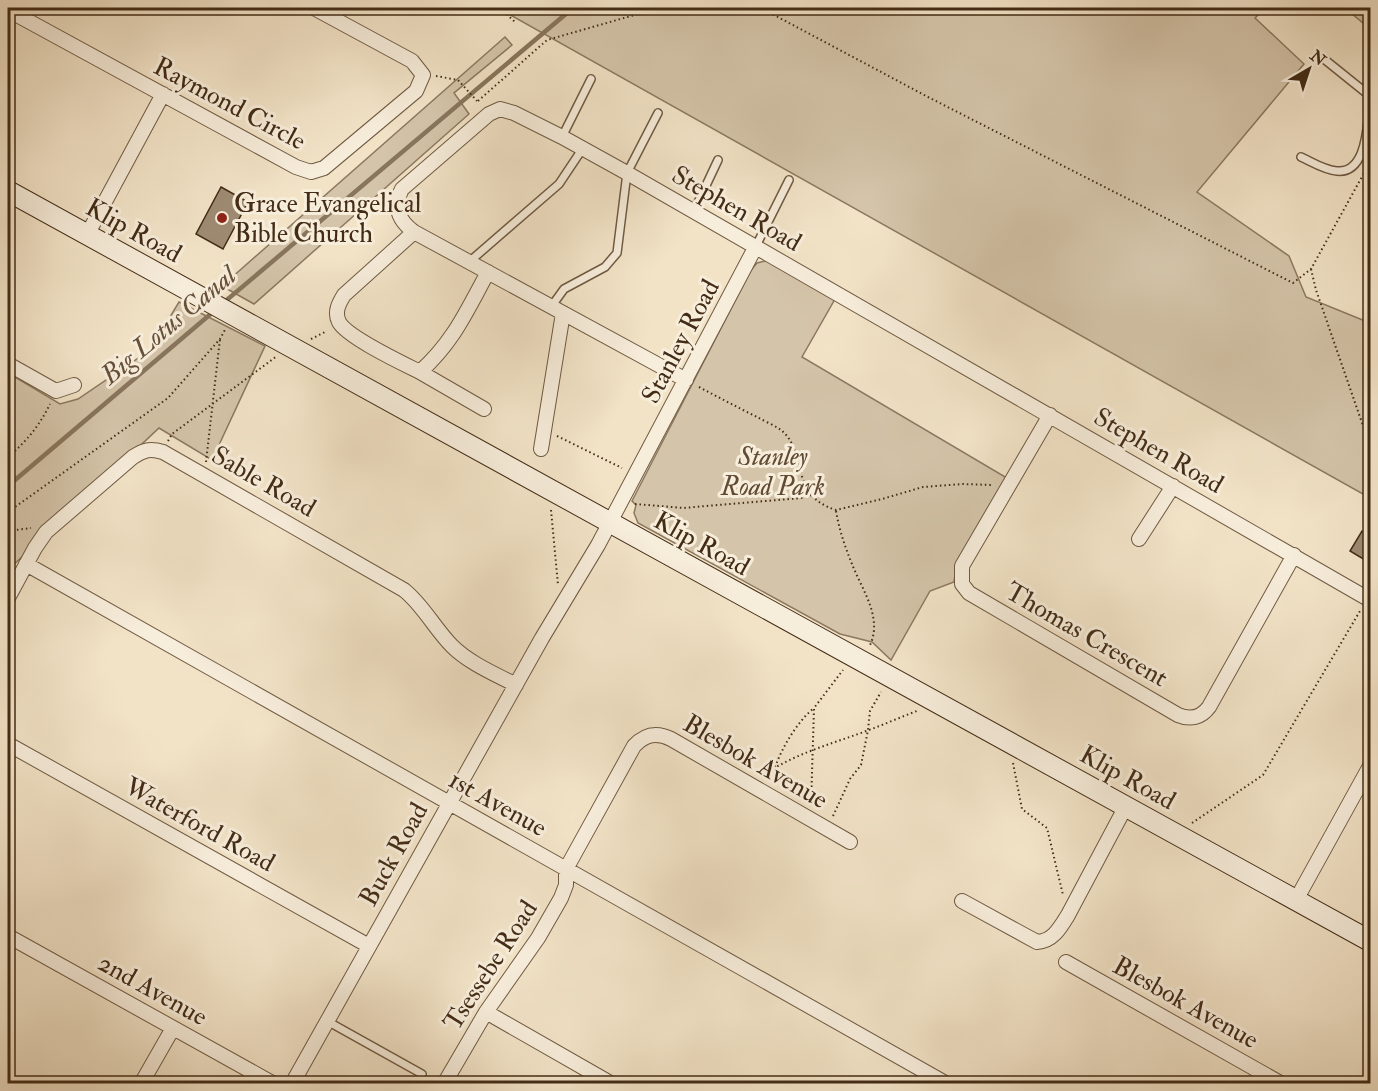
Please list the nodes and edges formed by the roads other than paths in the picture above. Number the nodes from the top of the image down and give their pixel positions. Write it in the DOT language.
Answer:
graph roads {
  1 [pos="314,8"];
  2 [pos="8,10"];
  3 [pos="1324,59"];
  4 [pos="591,79"];
  5 [pos="163,94"];
  6 [pos="1371,96"];
  7 [pos="1371,105"];
  8 [pos="658,113"];
  9 [pos="562,137"];
  10 [pos="583,148"];
  11 [pos="1301,157"];
  12 [pos="718,159"];
  13 [pos="627,173"];
  14 [pos="789,180"];
  15 [pos="8,191"];
  16 [pos="693,211"];
  17 [pos="414,232"];
  18 [pos="87,235"];
  19 [pos="756,246"];
  20 [pos="469,262"];
  21 [pos="488,272"];
  22 [pos="557,310"];
  23 [pos="8,364"];
  24 [pos="420,372"];
  25 [pos="691,382"];
  26 [pos="74,385"];
  27 [pos="484,409"];
  28 [pos="1050,415"];
  29 [pos="541,449"];
  30 [pos="1173,486"];
  31 [pos="610,523"];
  32 [pos="1139,539"];
  33 [pos="1294,555"];
  34 [pos="26,564"];
  35 [pos="8,598"];
  36 [pos="1369,599"];
  37 [pos="516,686"];
  38 [pos="8,744"];
  39 [pos="1371,766"];
  40 [pos="449,803"];
  41 [pos="1126,806"];
  42 [pos="850,843"];
  43 [pos="566,869"];
  44 [pos="1296,900"];
  45 [pos="962,901"];
  46 [pos="8,936"];
  47 [pos="1371,941"];
  48 [pos="369,946"];
  49 [pos="1066,962"];
  50 [pos="486,1012"];
  51 [pos="327,1021"];
  52 [pos="173,1028"];
  53 [pos="422,1074"];
  54 [pos="141,1083"];
  55 [pos="274,1083"];
  56 [pos="292,1083"];
  57 [pos="444,1083"];
  58 [pos="612,1083"];
  59 [pos="947,1083"];
  60 [pos="1282,1083"];
  1 -- 5 [label="street, Raymond Circle"];
  2 -- 5 [label="street, Raymond Circle"];
  3 -- 6 [label="lane"];
  4 -- 9 [label="lane"];
  5 -- 18 [label="street"];
  7 -- 11 [label="lane"];
  8 -- 13 [label="lane"];
  9 -- 10 [label="street, Stephen Road"];
  9 -- 17 [label="street, Stephen Road"];
  10 -- 13 [label="street, Stephen Road"];
  10 -- 20 [label="lane"];
  12 -- 16 [label="lane"];
  13 -- 16 [label="street, Stephen Road"];
  13 -- 22 [label="lane"];
  14 -- 19 [label="lane, Stanley Road"];
  15 -- 18 [label="street, Klip Road"];
  16 -- 19 [label="street, Stephen Road"];
  17 -- 20 [label="street, Stephen Road"];
  17 -- 24 [label="street"];
  18 -- 31 [label="street, Klip Road"];
  19 -- 25 [label="street, Stanley Road"];
  19 -- 28 [label="street, Stephen Road"];
  20 -- 21 [label="street, Stephen Road"];
  21 -- 22 [label="street, Stephen Road"];
  21 -- 24 [label="street"];
  22 -- 25 [label="street, Stephen Road"];
  22 -- 29 [label="street"];
  23 -- 26 [label="street"];
  24 -- 27 [label="street"];
  25 -- 31 [label="street, Stanley Road"];
  28 -- 30 [label="street, Stephen Road"];
  28 -- 33 [label="street, Thomas Crescent"];
  30 -- 32 [label="street"];
  30 -- 33 [label="street, Stephen Road"];
  31 -- 37 [label="street, Buck Road"];
  31 -- 41 [label="street, Klip Road"];
  33 -- 36 [label="street, Stephen Road"];
  34 -- 35 [label="street"];
  34 -- 37 [label="street, Sable Road"];
  34 -- 40 [label="street, 1st Avenue"];
  37 -- 40 [label="street, Buck Road"];
  38 -- 48 [label="street, Waterford Road"];
  39 -- 44 [label="street"];
  40 -- 43 [label="street, 1st Avenue"];
  40 -- 48 [label="street, Buck Road"];
  41 -- 44 [label="street, Klip Road"];
  41 -- 45 [label="street"];
  42 -- 43 [label="street, Blesbok Avenue"];
  43 -- 50 [label="street, Tsessebe Road"];
  43 -- 59 [label="street, 1st Avenue"];
  44 -- 47 [label="street, Klip Road"];
  46 -- 52 [label="street, 2nd Avenue"];
  48 -- 51 [label="street, Buck Road"];
  49 -- 60 [label="street, Blesbok Avenue"];
  50 -- 57 [label="street, Tsessebe Road"];
  50 -- 58 [label="street"];
  51 -- 53 [label="lane"];
  51 -- 56 [label="street, Buck Road"];
  52 -- 54 [label="street"];
  52 -- 55 [label="street, 2nd Avenue"];
}
